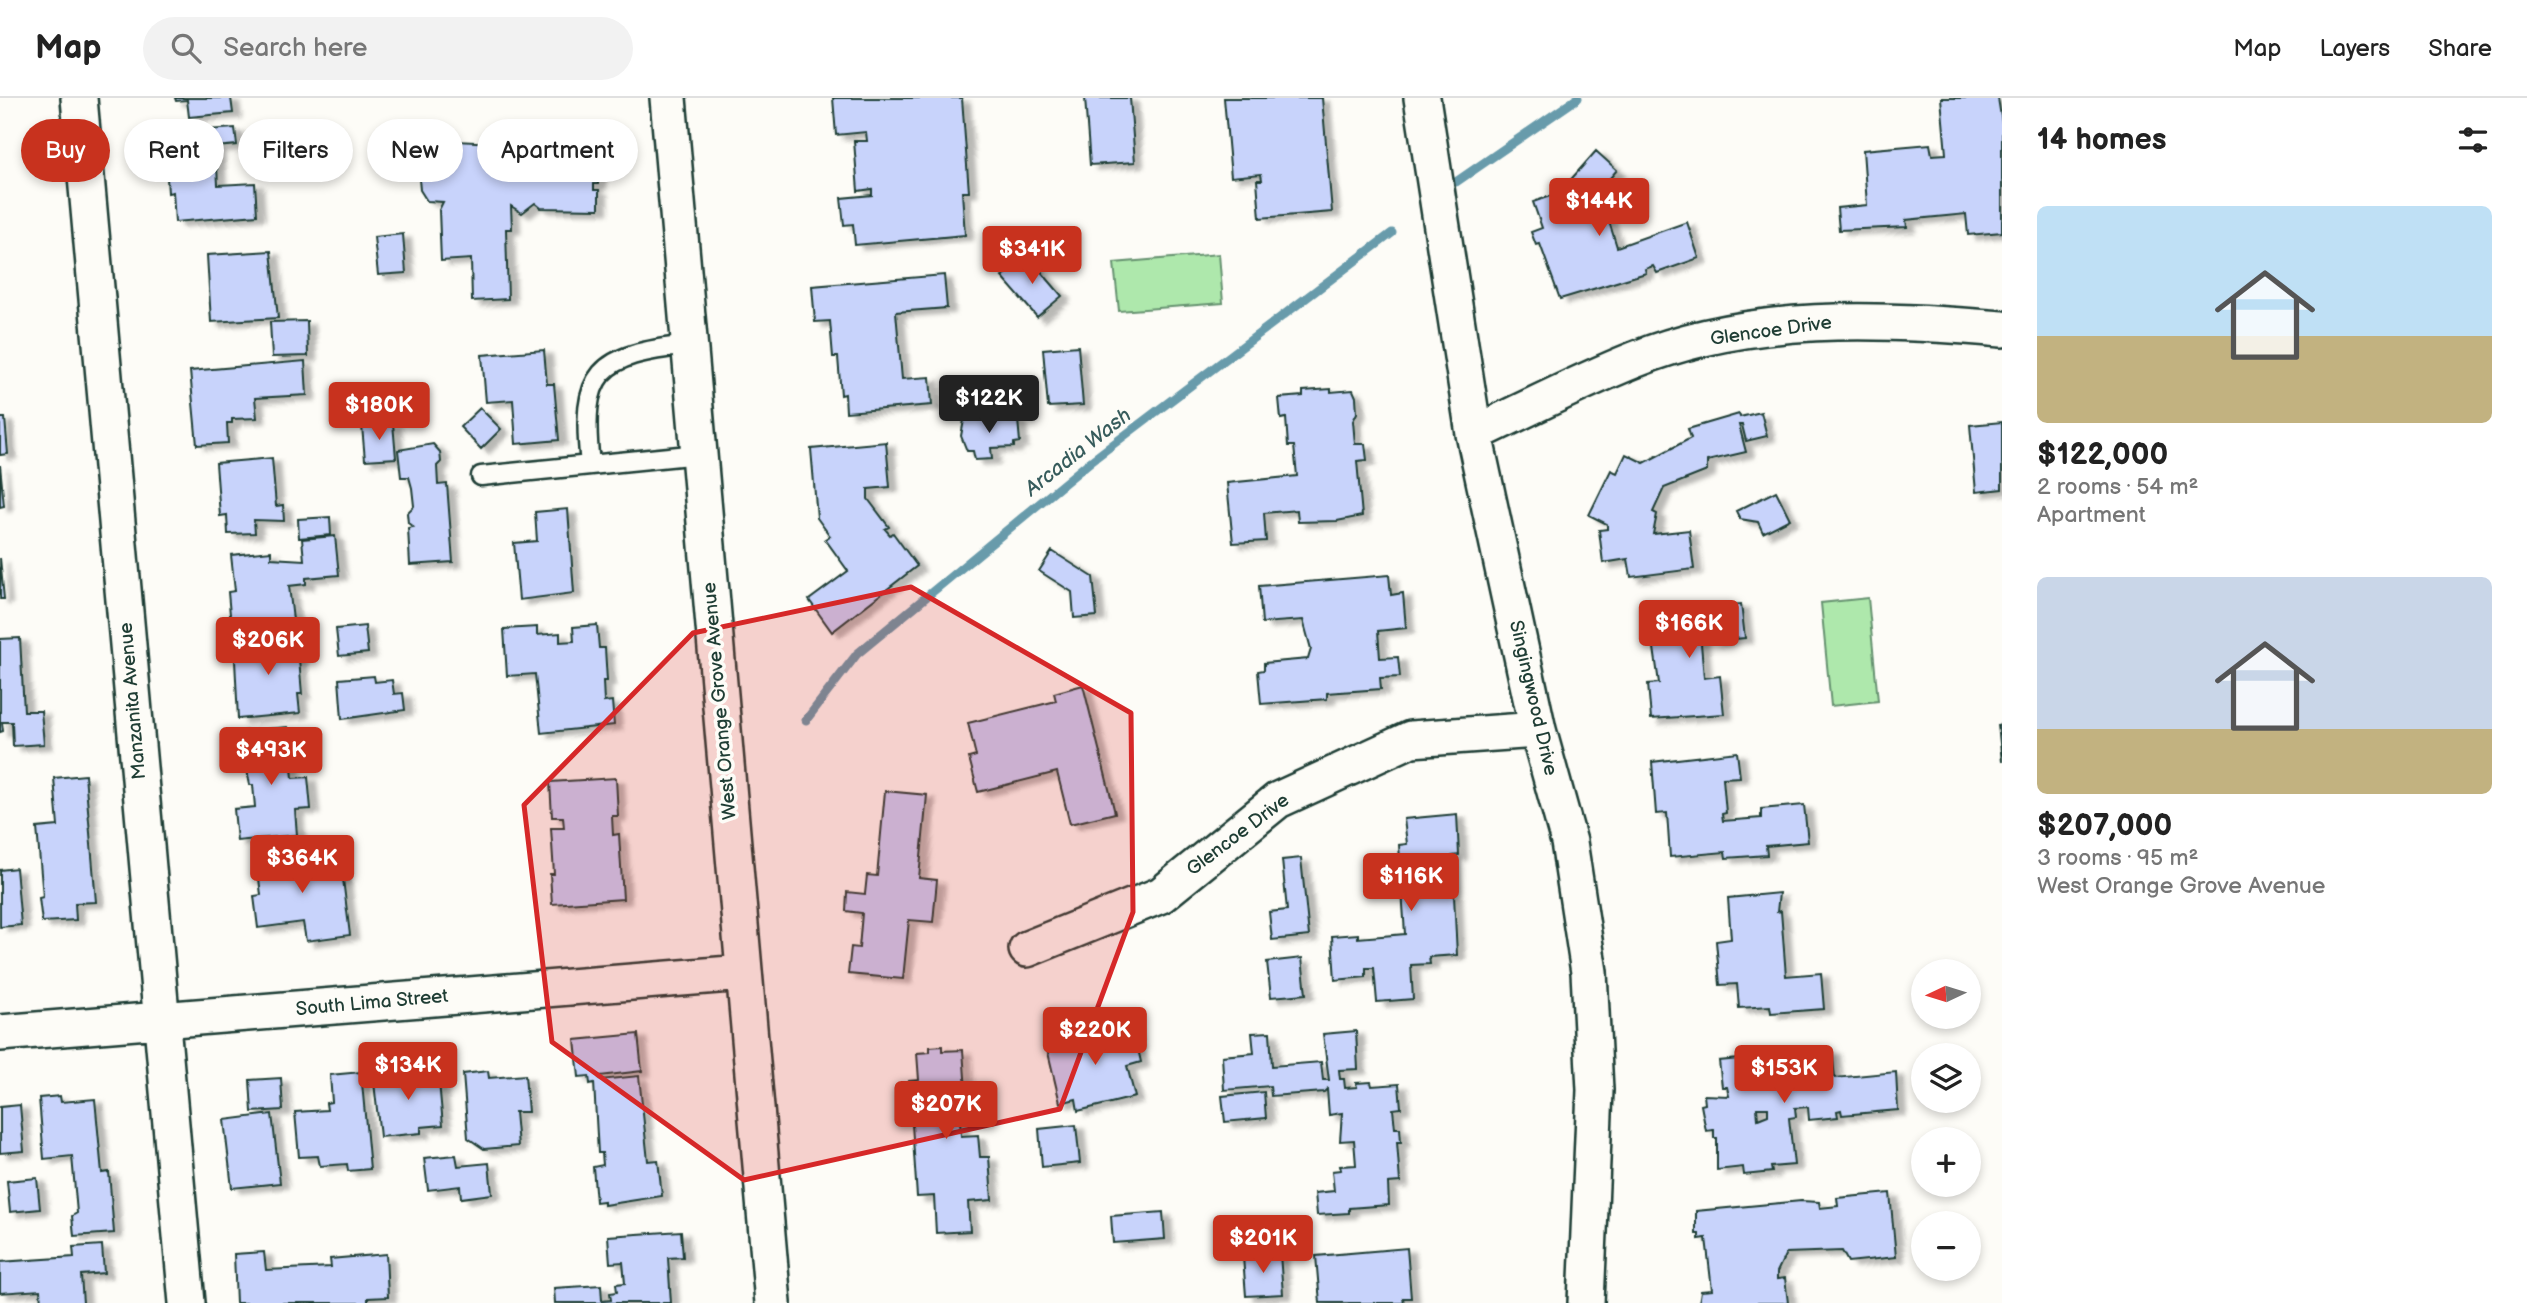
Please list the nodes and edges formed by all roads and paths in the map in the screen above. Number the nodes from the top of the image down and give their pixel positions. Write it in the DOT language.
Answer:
graph roads {
  1 [pos="79,98"];
  2 [pos="668,98"];
  3 [pos="1422,98"];
  4 [pos="2002,329"];
  5 [pos="689,345"];
  6 [pos="1474,434"];
  7 [pos="699,454"];
  8 [pos="590,465"];
  9 [pos="481,476"];
  10 [pos="1538,730"];
  11 [pos="1027,949"];
  12 [pos="743,973"];
  13 [pos="161,1020"];
  14 [pos="0,1032"];
  15 [pos="187,1303"];
  16 [pos="774,1303"];
  17 [pos="1586,1303"];
  1 -- 13 [label="street, Manzanita Avenue"];
  2 -- 5 [label="street, West Orange Grove Avenue"];
  3 -- 6 [label="street, Singingwood Drive"];
  4 -- 6 [label="street, Glencoe Drive"];
  5 -- 7 [label="street, West Orange Grove Avenue"];
  5 -- 8 [label="lane"];
  6 -- 10 [label="street, Singingwood Drive"];
  7 -- 8 [label="lane"];
  7 -- 12 [label="street, West Orange Grove Avenue"];
  8 -- 9 [label="lane"];
  10 -- 11 [label="street, Glencoe Drive"];
  10 -- 17 [label="street, Singingwood Drive"];
  12 -- 13 [label="street, South Lima Street"];
  12 -- 16 [label="street, West Orange Grove Avenue"];
  13 -- 14 [label="street, South Lima Street"];
  13 -- 15 [label="street, Manzanita Avenue"];
}
